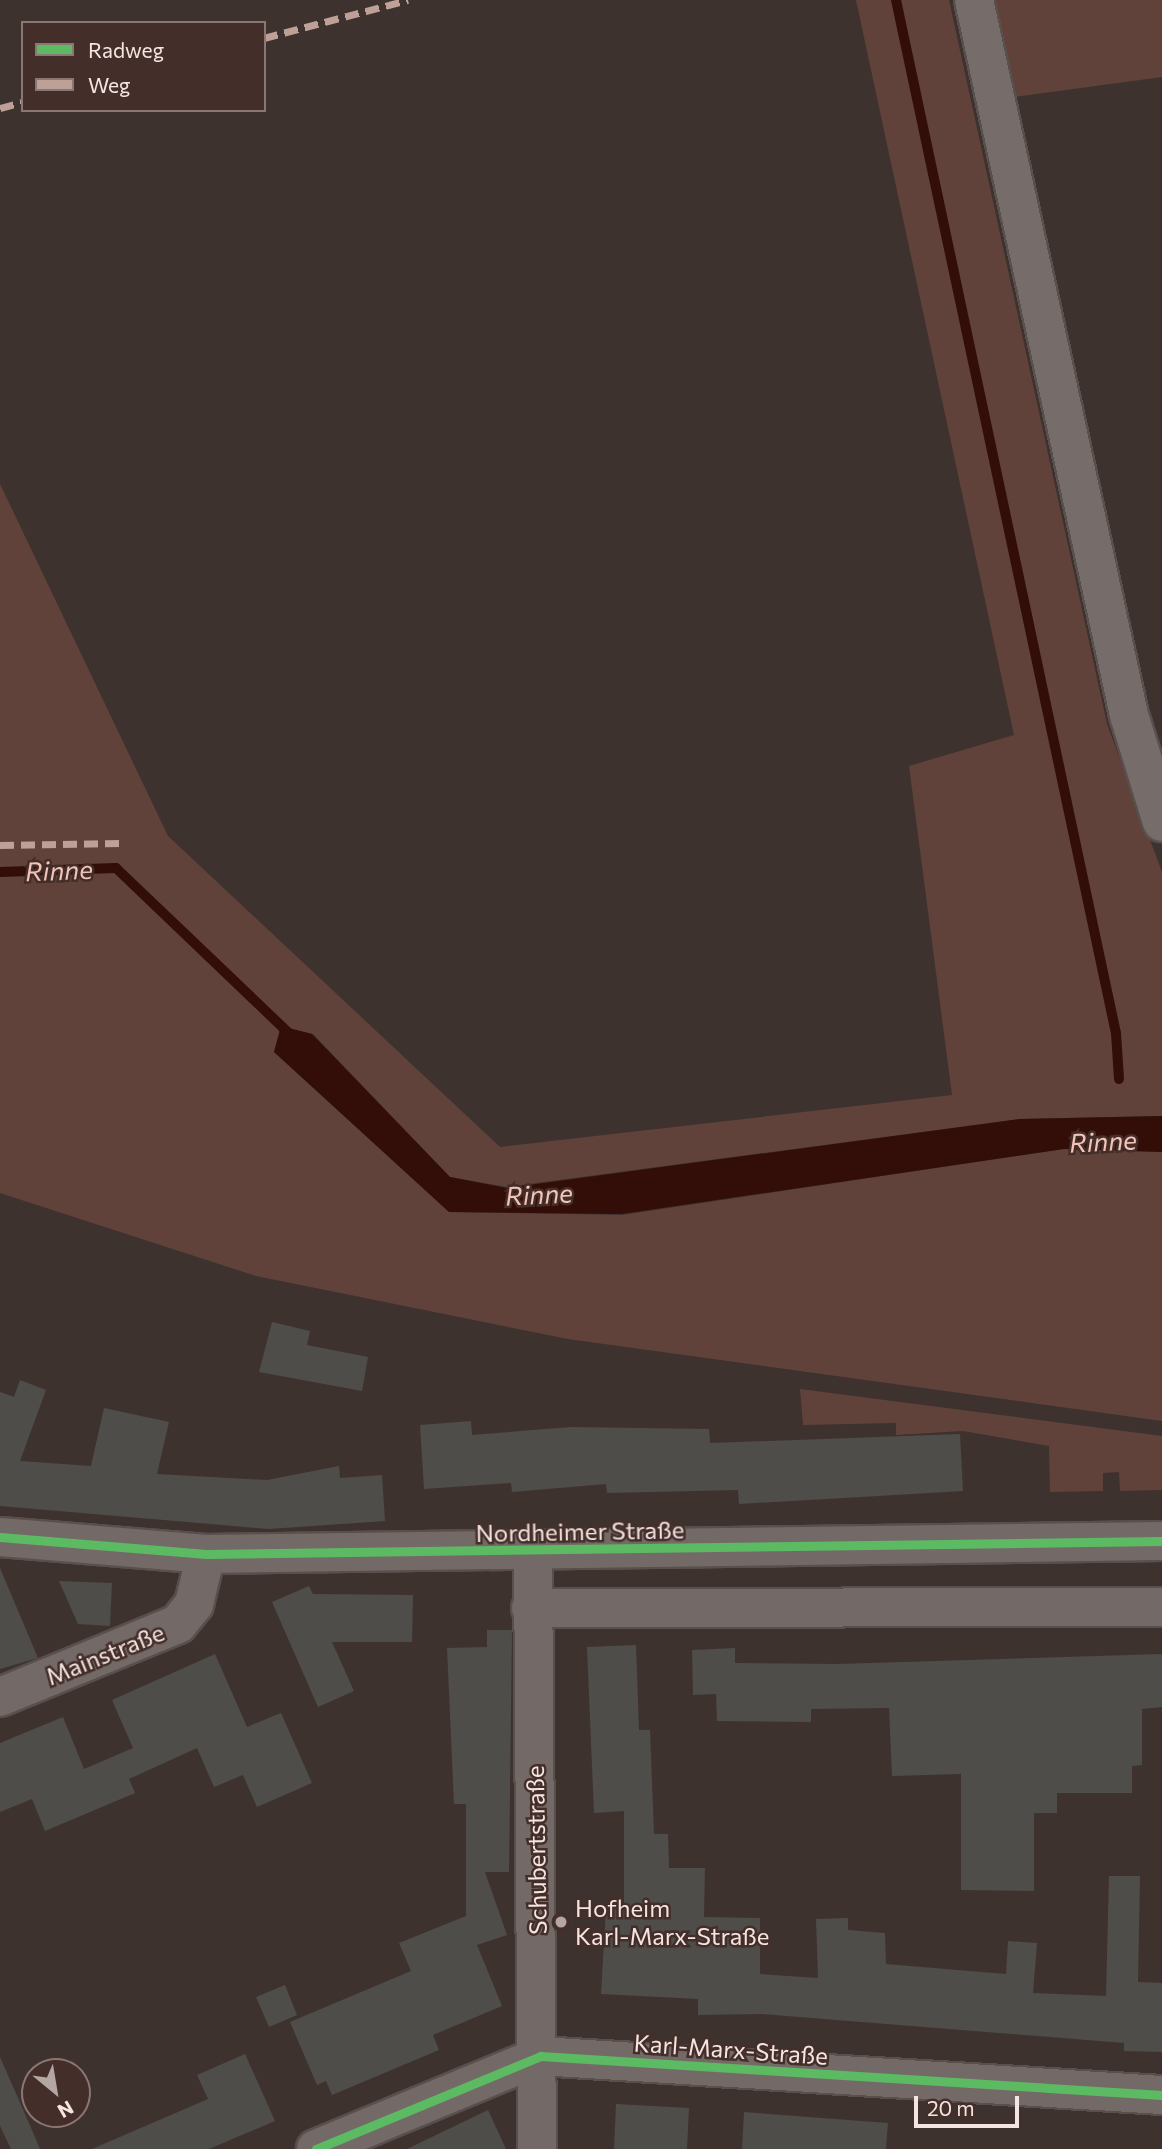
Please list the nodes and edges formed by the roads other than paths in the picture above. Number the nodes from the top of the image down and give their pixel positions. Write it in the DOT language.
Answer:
graph roads {
  1 [pos="974,0"];
  2 [pos="1162,822"];
  3 [pos="0,1537"];
  4 [pos="1162,1541"];
  5 [pos="533,1552"];
  6 [pos="205,1554"];
  7 [pos="1162,1607"];
  8 [pos="531,1608"];
  9 [pos="0,1697"];
  10 [pos="540,2056"];
  11 [pos="1162,2095"];
  12 [pos="316,2149"];
  13 [pos="537,2149"];
  1 -- 2 [label="main road"];
  3 -- 6 [label="street, Nordheimer Straße"];
  4 -- 5 [label="street, Nordheimer Straße"];
  5 -- 6 [label="street, Nordheimer Straße"];
  5 -- 8 [label="street, Schubertstraße"];
  6 -- 9 [label="street, Mainstraße"];
  7 -- 8 [label="street"];
  8 -- 10 [label="street, Schubertstraße"];
  10 -- 11 [label="street, Karl-Marx-Straße"];
  10 -- 12 [label="street, Karl-Marx-Straße"];
  10 -- 13 [label="street, Schubertstraße"];
}
